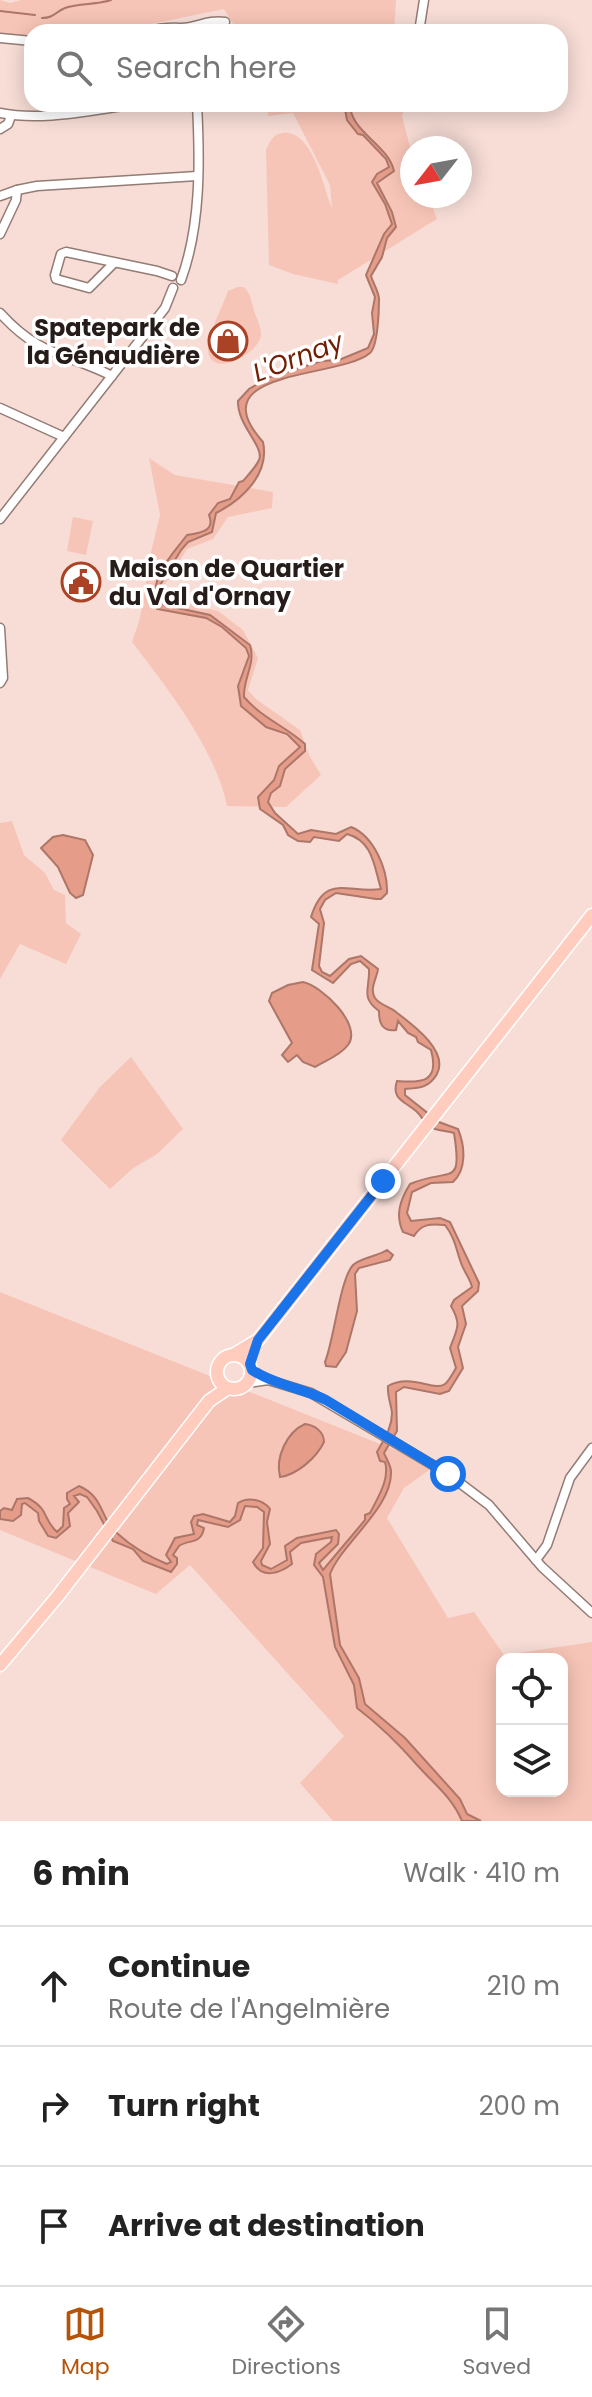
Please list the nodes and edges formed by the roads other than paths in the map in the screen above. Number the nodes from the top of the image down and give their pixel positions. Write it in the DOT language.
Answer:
graph roads {
  1 [pos="424,0"];
  2 [pos="225,22"];
  3 [pos="199,24"];
  4 [pos="420,24"];
  5 [pos="0,38"];
  6 [pos="24,40"];
  7 [pos="69,112"];
  8 [pos="197,112"];
  9 [pos="0,113"];
  10 [pos="11,116"];
  11 [pos="0,129"];
  12 [pos="197,176"];
  13 [pos="17,190"];
  14 [pos="0,196"];
  15 [pos="0,234"];
  16 [pos="113,264"];
  17 [pos="174,281"];
  18 [pos="0,313"];
  19 [pos="112,376"];
  20 [pos="0,408"];
  21 [pos="64,437"];
  22 [pos="0,519"];
  23 [pos="0,628"];
  24 [pos="0,683"];
  25 [pos="592,915"];
  26 [pos="258,1340"];
  27 [pos="235,1354"];
  28 [pos="250,1372"];
  29 [pos="218,1378"];
  30 [pos="228,1388"];
  31 [pos="209,1401"];
  32 [pos="592,1448"];
  33 [pos="536,1560"];
  34 [pos="592,1613"];
  35 [pos="0,1665"];
  1 -- 4 [label="street"];
  2 -- 3 [label="street"];
  5 -- 6 [label="street"];
  7 -- 10 [label="street"];
  8 -- 12 [label="street"];
  9 -- 10 [label="street"];
  10 -- 11 [label="street"];
  12 -- 13 [label="street"];
  12 -- 17 [label="street"];
  13 -- 14 [label="street"];
  13 -- 15 [label="street"];
  16 -- 16 [label="street"];
  16 -- 17 [label="street"];
  17 -- 19 [label="street"];
  18 -- 19 [label="street"];
  19 -- 21 [label="street"];
  20 -- 21 [label="street"];
  21 -- 22 [label="street"];
  23 -- 24 [label="street"];
  25 -- 26 [label="main road"];
  26 -- 27 [label="main road"];
  26 -- 28 [label="main road"];
  27 -- 28 [label="main road"];
  27 -- 29 [label="main road"];
  28 -- 30 [label="main road"];
  28 -- 33 [label="street"];
  29 -- 30 [label="main road"];
  29 -- 31 [label="main road"];
  30 -- 31 [label="main road"];
  31 -- 35 [label="main road"];
  32 -- 33 [label="street"];
  33 -- 34 [label="street"];
}
